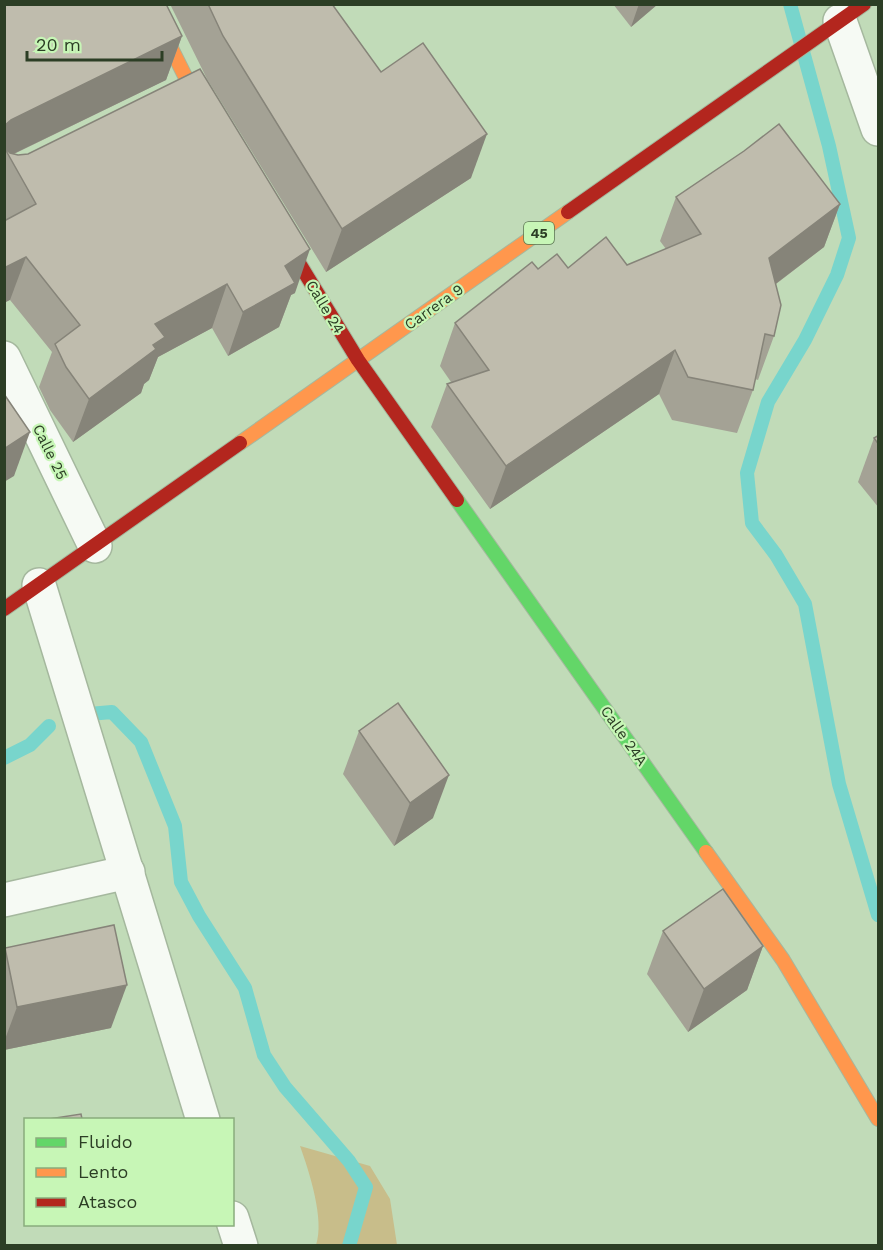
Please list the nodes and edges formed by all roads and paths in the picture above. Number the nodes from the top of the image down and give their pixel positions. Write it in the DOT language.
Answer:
graph roads {
  1 [pos="149,4"];
  2 [pos="852,13"];
  3 [pos="192,88"];
  4 [pos="160,104"];
  5 [pos="216,129"];
  6 [pos="879,129"];
  7 [pos="272,219"];
  8 [pos="4,358"];
  9 [pos="358,360"];
  10 [pos="95,546"];
  11 [pos="39,585"];
  12 [pos="4,609"];
  13 [pos="128,872"];
  14 [pos="4,900"];
  15 [pos="203,1118"];
  16 [pos="879,1119"];
  17 [pos="234,1224"];
  18 [pos="241,1245"];
  1 -- 3 [label="main road"];
  2 -- 6 [label="street"];
  2 -- 9 [label="main road, Carrera 9 / 45"];
  3 -- 4 [label="street"];
  3 -- 5 [label="main road"];
  7 -- 9 [label="main road, Calle 24"];
  8 -- 10 [label="street, Calle 25"];
  9 -- 10 [label="main road, Carrera 9 / 45"];
  9 -- 16 [label="main road, Calle 24A"];
  10 -- 11 [label="main road, Carrera 9 / 45"];
  11 -- 12 [label="main road, Carrera 9 / 45"];
  11 -- 13 [label="street"];
  13 -- 14 [label="street"];
  13 -- 15 [label="street"];
  17 -- 18 [label="street"];
}
